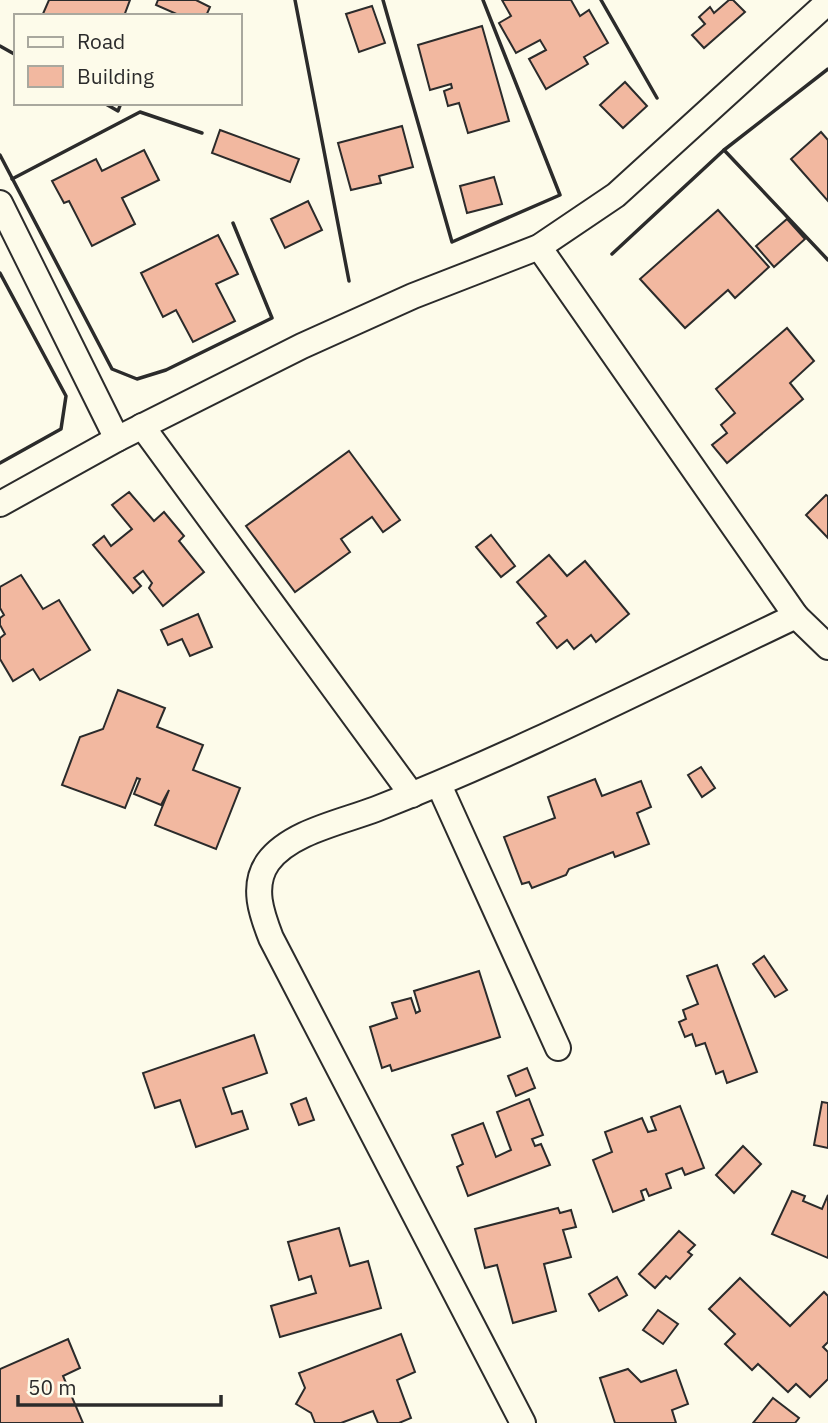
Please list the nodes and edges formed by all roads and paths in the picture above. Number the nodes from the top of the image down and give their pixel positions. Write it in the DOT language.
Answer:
graph roads {
  1 [pos="828,2"];
  2 [pos="0,203"];
  3 [pos="539,247"];
  4 [pos="142,426"];
  5 [pos="117,439"];
  6 [pos="0,504"];
  7 [pos="796,616"];
  8 [pos="828,647"];
  9 [pos="439,785"];
  10 [pos="411,795"];
  11 [pos="558,1048"];
  12 [pos="523,1423"];
  1 -- 3 [label="street"];
  2 -- 5 [label="street"];
  3 -- 4 [label="street"];
  3 -- 7 [label="street"];
  4 -- 5 [label="street"];
  4 -- 10 [label="street"];
  5 -- 6 [label="street"];
  7 -- 8 [label="street"];
  7 -- 9 [label="street"];
  9 -- 10 [label="street"];
  9 -- 11 [label="street"];
  10 -- 12 [label="street"];
}
